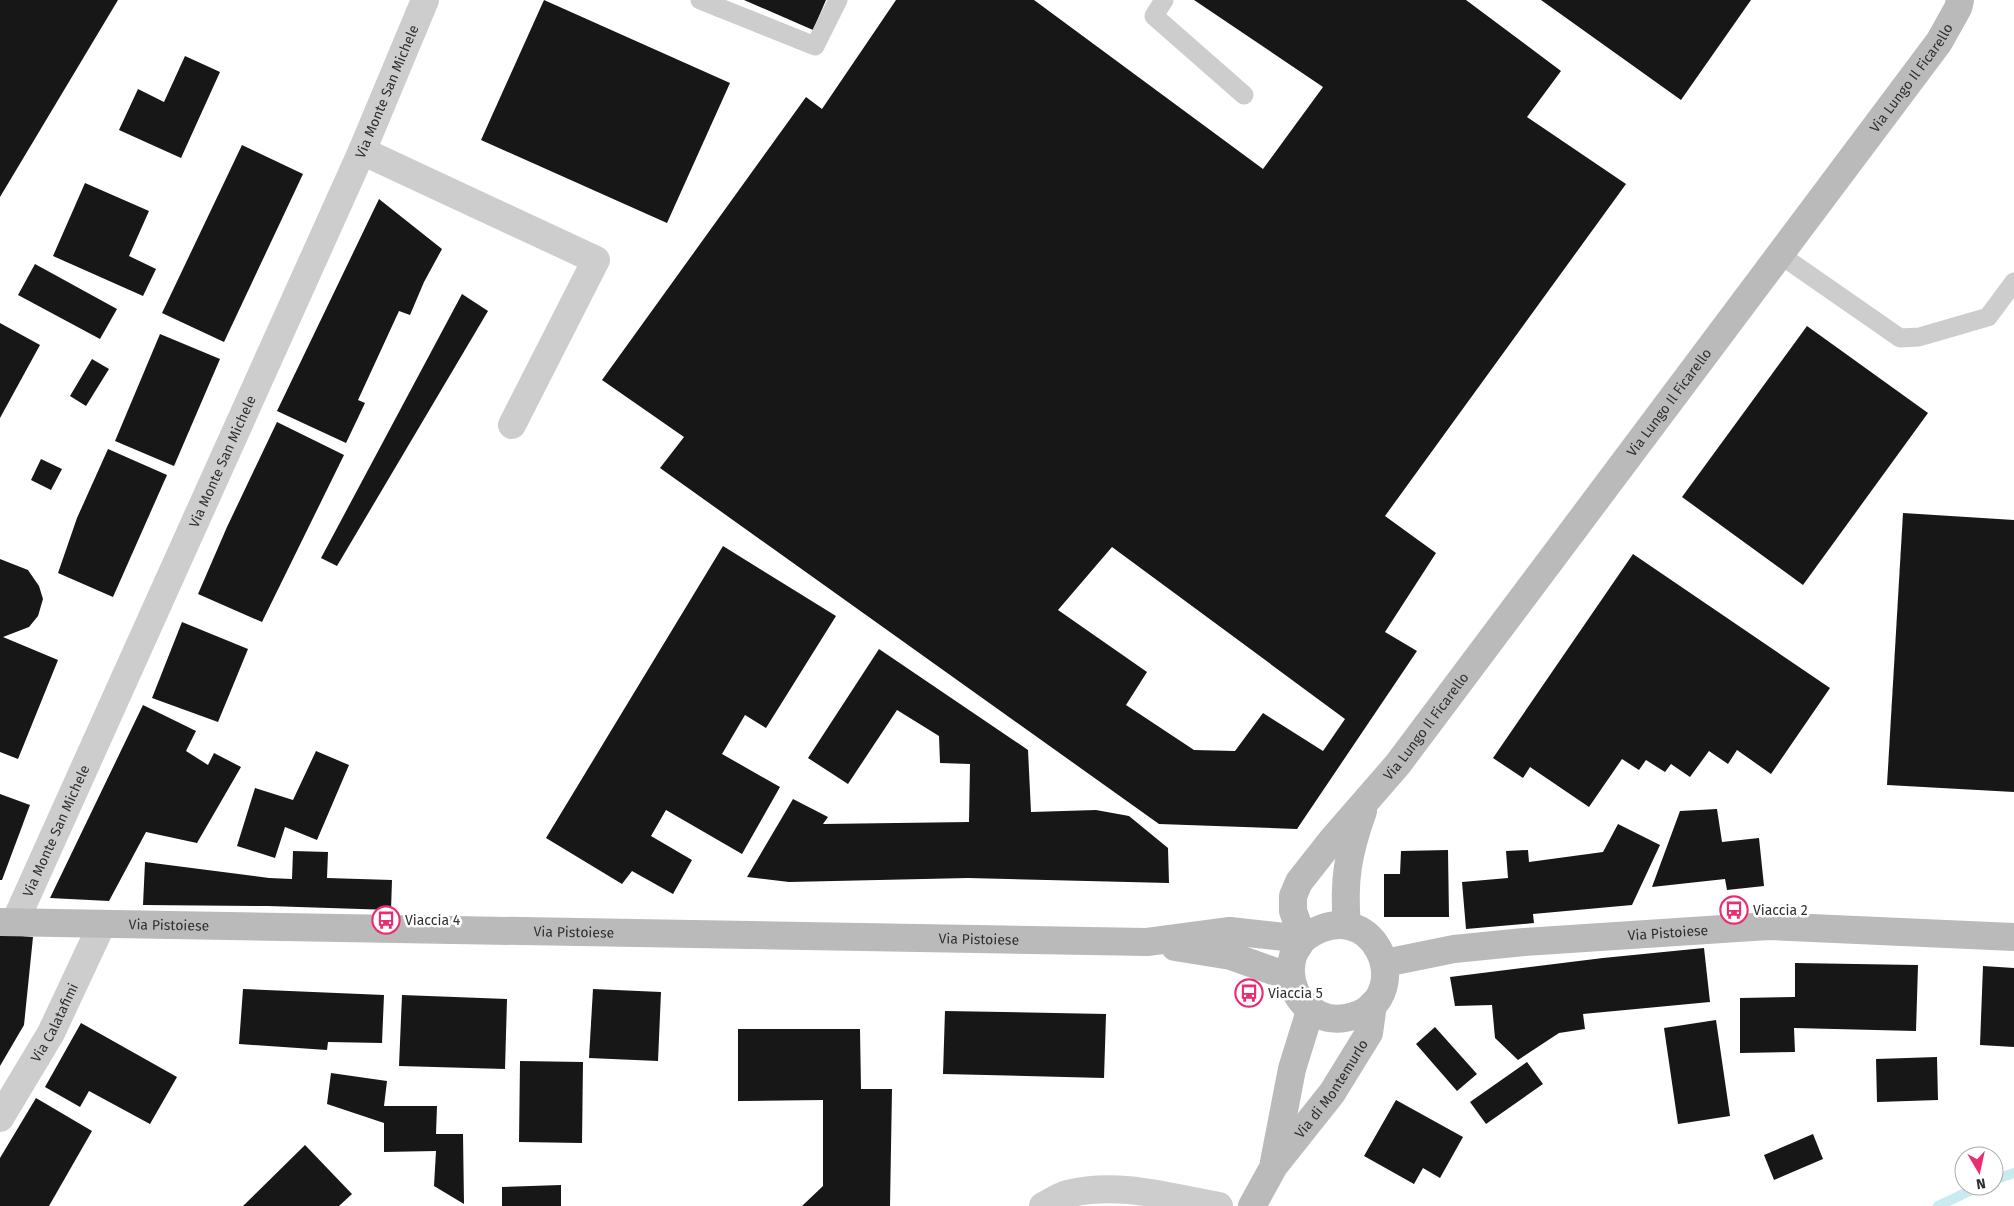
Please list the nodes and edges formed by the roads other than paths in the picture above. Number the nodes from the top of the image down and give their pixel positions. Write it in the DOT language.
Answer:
graph roads {
  1 [pos="425,0"];
  2 [pos="700,0"];
  3 [pos="838,0"];
  4 [pos="1164,0"];
  5 [pos="1960,0"];
  6 [pos="1244,95"];
  7 [pos="362,151"];
  8 [pos="1779,254"];
  9 [pos="2014,282"];
  10 [pos="512,425"];
  11 [pos="1368,798"];
  12 [pos="8,922"];
  13 [pos="102,924"];
  14 [pos="1347,925"];
  15 [pos="2014,937"];
  16 [pos="1303,939"];
  17 [pos="1147,942"];
  18 [pos="1384,963"];
  19 [pos="1290,974"];
  20 [pos="1373,1004"];
  21 [pos="1310,1011"];
  22 [pos="0,1118"];
  23 [pos="1274,1166"];
  24 [pos="1043,1206"];
  25 [pos="1219,1206"];
  26 [pos="1252,1206"];
  1 -- 7 [label="street, Via Monte San Michele"];
  2 -- 3 [label="lane"];
  4 -- 6 [label="lane"];
  5 -- 8 [label="main road, Via Lungo Il Ficarello"];
  7 -- 10 [label="street"];
  7 -- 12 [label="street, Via Monte San Michele"];
  8 -- 9 [label="lane"];
  8 -- 11 [label="main road, Via Lungo Il Ficarello"];
  11 -- 14 [label="main road, Via Lungo Il Ficarello"];
  11 -- 16 [label="main road, Via Lungo Il Ficarello"];
  12 -- 13 [label="main road, Via Pistoiese"];
  13 -- 17 [label="main road, Via Pistoiese"];
  13 -- 22 [label="street, Via Calatafimi"];
  14 -- 16 [label="main road"];
  14 -- 18 [label="main road"];
  15 -- 18 [label="main road, Via Pistoiese"];
  16 -- 17 [label="main road, Via Pistoiese"];
  16 -- 19 [label="main road"];
  17 -- 19 [label="main road, Via Pistoiese"];
  18 -- 20 [label="main road"];
  19 -- 21 [label="main road"];
  20 -- 21 [label="main road"];
  20 -- 23 [label="main road, Via di Montemurlo"];
  21 -- 23 [label="main road, Via di Montemurlo"];
  23 -- 26 [label="main road, Via di Montemurlo"];
  24 -- 25 [label="street"];
}
